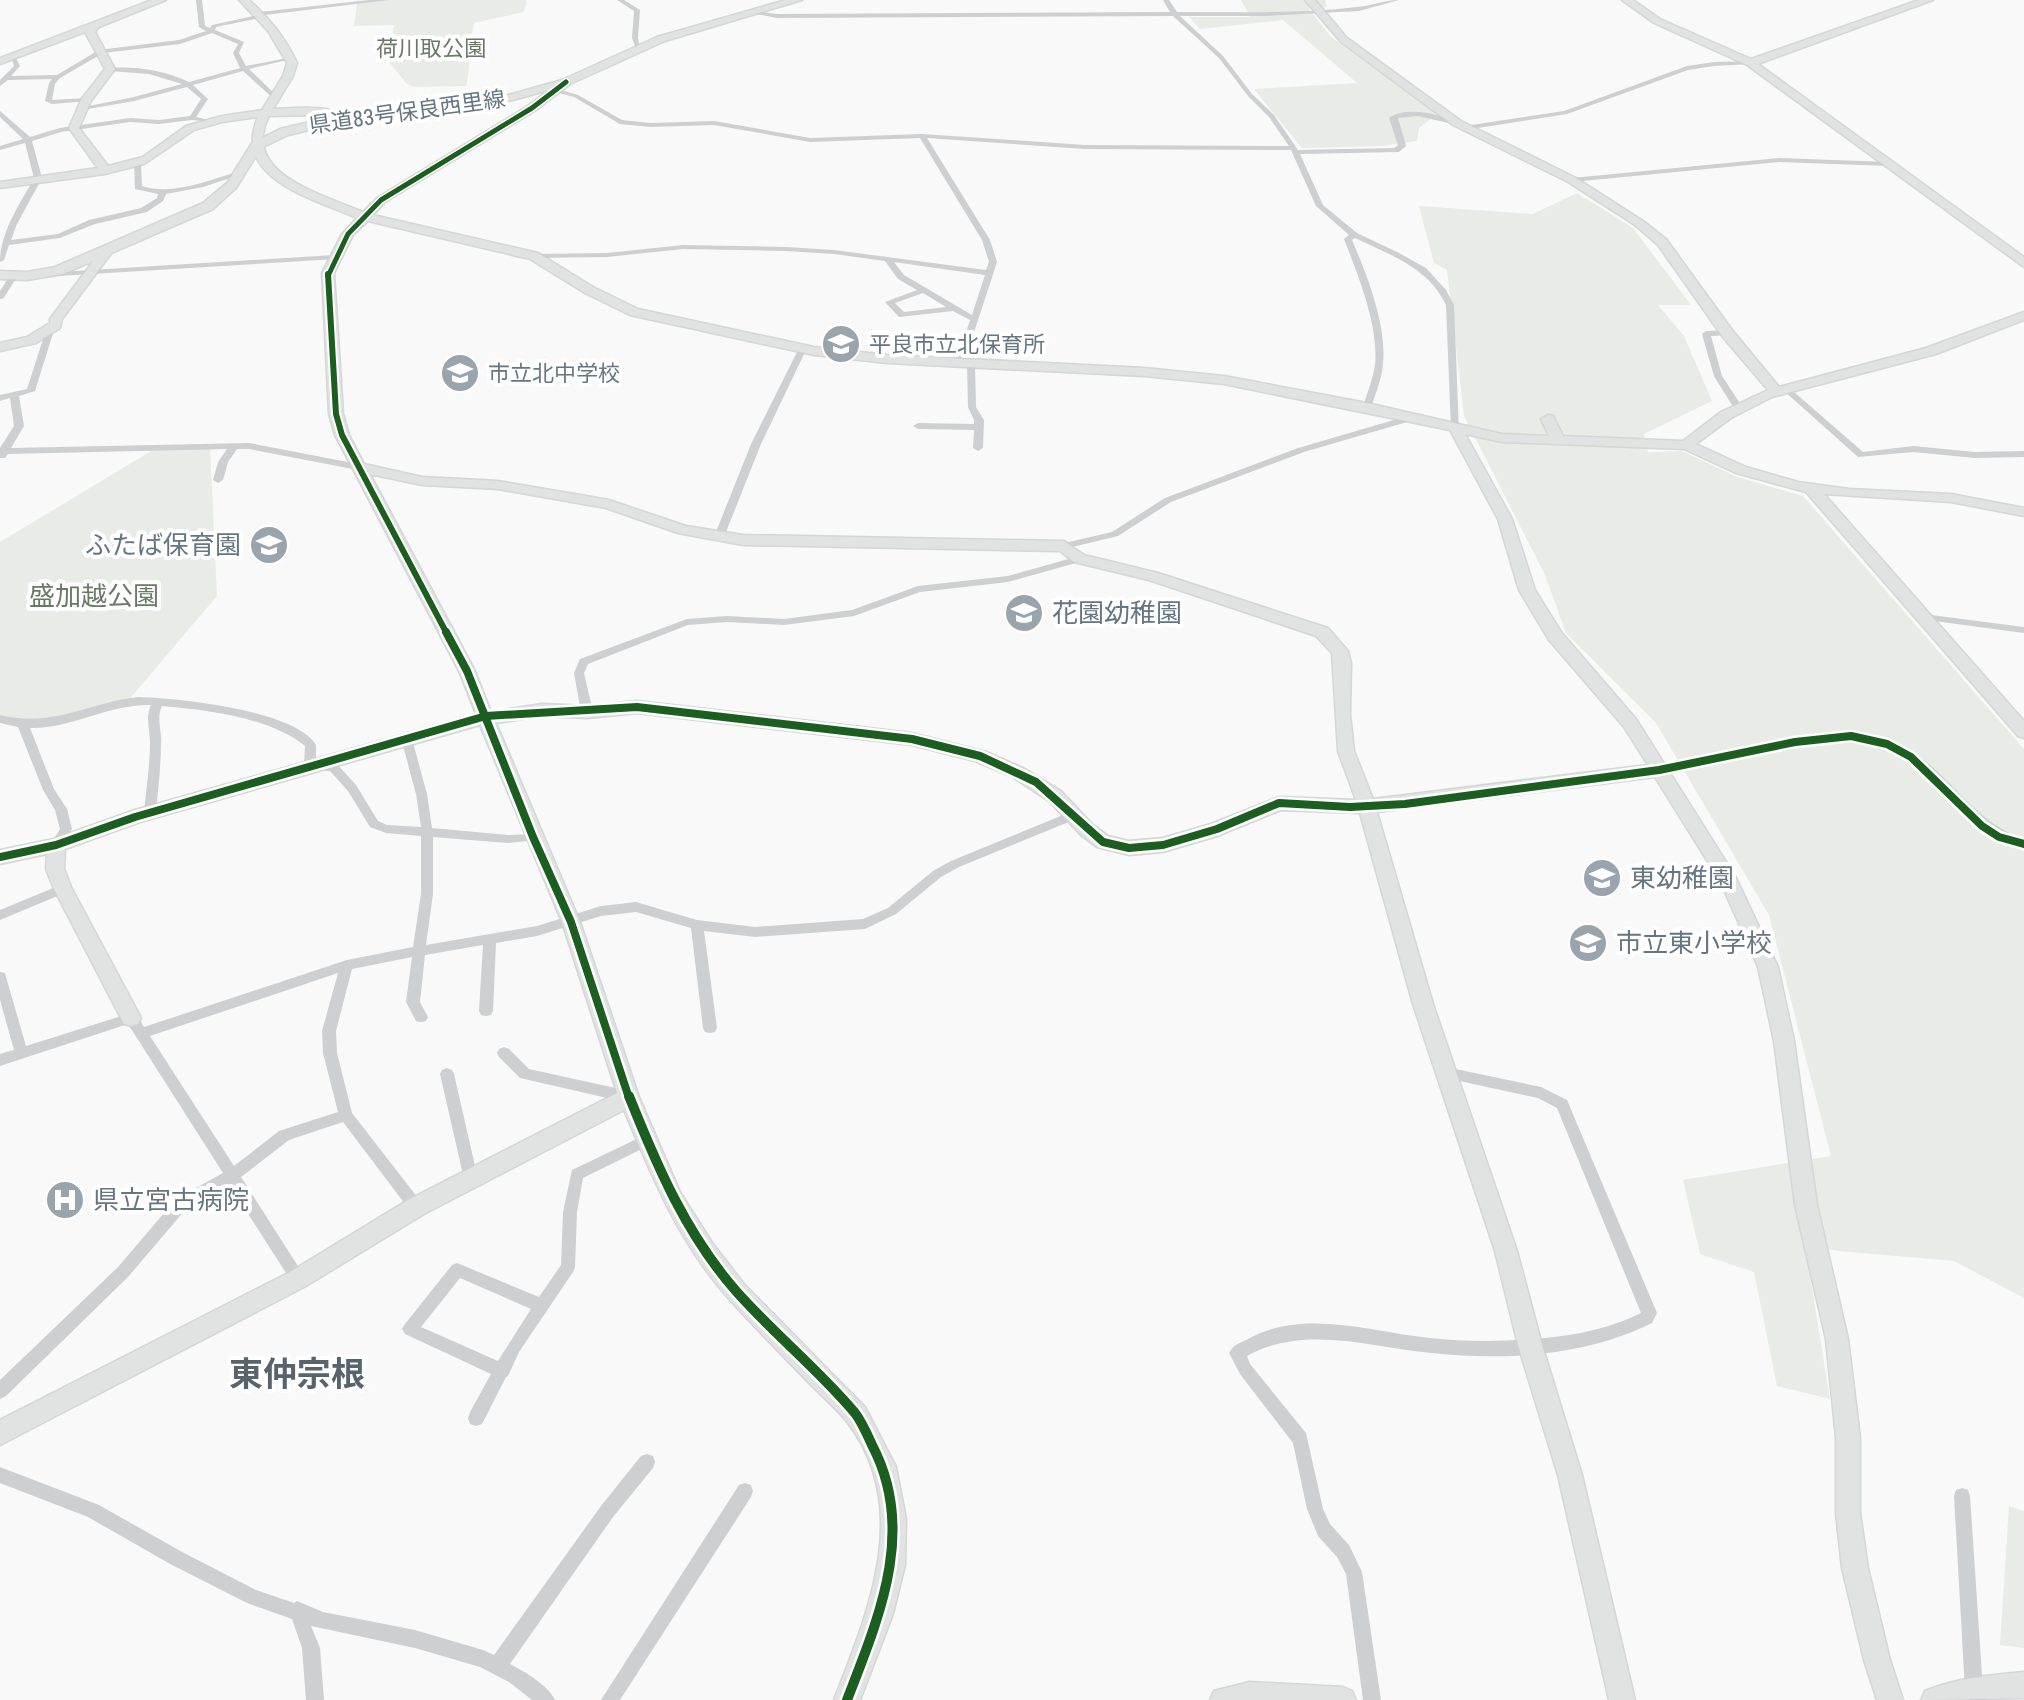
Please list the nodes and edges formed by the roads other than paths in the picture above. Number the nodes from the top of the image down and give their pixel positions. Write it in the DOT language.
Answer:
graph roads {
  1 [pos="161,0"];
  2 [pos="199,0"];
  3 [pos="244,0"];
  4 [pos="386,0"];
  5 [pos="620,0"];
  6 [pos="797,0"];
  7 [pos="1166,0"];
  8 [pos="1310,0"];
  9 [pos="1396,0"];
  10 [pos="1627,0"];
  11 [pos="1928,0"];
  12 [pos="1320,11"];
  13 [pos="755,13"];
  14 [pos="261,15"];
  15 [pos="1175,15"];
  16 [pos="94,27"];
  17 [pos="210,32"];
  18 [pos="638,48"];
  19 [pos="101,51"];
  20 [pos="13,57"];
  21 [pos="290,58"];
  22 [pos="0,61"];
  23 [pos="1751,63"];
  24 [pos="243,67"];
  25 [pos="110,69"];
  26 [pos="58,77"];
  27 [pos="3,81"];
  28 [pos="189,82"];
  29 [pos="562,86"];
  30 [pos="276,98"];
  31 [pos="84,104"];
  32 [pos="0,113"];
  33 [pos="265,113"];
  34 [pos="192,118"];
  35 [pos="347,118"];
  36 [pos="208,121"];
  37 [pos="1461,125"];
  38 [pos="74,128"];
  39 [pos="922,136"];
  40 [pos="28,139"];
  41 [pos="256,146"];
  42 [pos="0,148"];
  43 [pos="1294,150"];
  44 [pos="137,163"];
  45 [pos="1888,164"];
  46 [pos="104,168"];
  47 [pos="238,174"];
  48 [pos="38,178"];
  49 [pos="1572,180"];
  50 [pos="0,185"];
  51 [pos="163,192"];
  52 [pos="363,216"];
  53 [pos="1354,235"];
  54 [pos="8,243"];
  55 [pos="107,251"];
  56 [pos="534,256"];
  57 [pos="334,257"];
  58 [pos="887,259"];
  59 [pos="0,260"];
  60 [pos="2021,260"];
  61 [pos="990,273"];
  62 [pos="39,275"];
  63 [pos="86,275"];
  64 [pos="7,276"];
  65 [pos="925,290"];
  66 [pos="0,297"];
  67 [pos="955,308"];
  68 [pos="2024,316"];
  69 [pos="975,320"];
  70 [pos="50,330"];
  71 [pos="1727,333"];
  72 [pos="0,347"];
  73 [pos="802,350"];
  74 [pos="965,363"];
  75 [pos="1781,390"];
  76 [pos="14,396"];
  77 [pos="0,398"];
  78 [pos="1367,407"];
  79 [pos="1738,408"];
  80 [pos="1411,418"];
  81 [pos="1548,419"];
  82 [pos="918,426"];
  83 [pos="979,427"];
  84 [pos="1456,429"];
  85 [pos="1559,441"];
  86 [pos="1686,445"];
  87 [pos="234,446"];
  88 [pos="978,448"];
  89 [pos="2,453"];
  90 [pos="2024,454"];
  91 [pos="358,467"];
  92 [pos="218,480"];
  93 [pos="422,481"];
  94 [pos="1811,488"];
  95 [pos="372,490"];
  96 [pos="2024,512"];
  97 [pos="719,537"];
  98 [pos="1064,546"];
  99 [pos="1079,559"];
  100 [pos="1923,617"];
  101 [pos="2024,630"];
  102 [pos="159,702"];
  103 [pos="587,712"];
  104 [pos="486,716"];
  105 [pos="0,719"];
  106 [pos="23,725"];
  107 [pos="2024,732"];
  108 [pos="407,738"];
  109 [pos="310,766"];
  110 [pos="1659,770"];
  111 [pos="1367,806"];
  112 [pos="150,813"];
  113 [pos="1072,816"];
  114 [pos="429,832"];
  115 [pos="533,837"];
  116 [pos="2024,844"];
  117 [pos="56,845"];
  118 [pos="0,857"];
  119 [pos="63,889"];
  120 [pos="0,915"];
  121 [pos="571,922"];
  122 [pos="697,925"];
  123 [pos="490,939"];
  124 [pos="419,951"];
  125 [pos="347,965"];
  126 [pos="0,977"];
  127 [pos="4,1001"];
  128 [pos="486,1011"];
  129 [pos="421,1017"];
  130 [pos="136,1026"];
  131 [pos="710,1028"];
  132 [pos="504,1053"];
  133 [pos="22,1054"];
  134 [pos="0,1060"];
  135 [pos="1446,1073"];
  136 [pos="447,1074"];
  137 [pos="629,1097"];
  138 [pos="346,1115"];
  139 [pos="647,1140"];
  140 [pos="233,1175"];
  141 [pos="471,1179"];
  142 [pos="416,1207"];
  143 [pos="298,1279"];
  144 [pos="542,1306"];
  145 [pos="1530,1345"];
  146 [pos="503,1371"];
  147 [pos="0,1391"];
  148 [pos="476,1418"];
  149 [pos="0,1433"];
  150 [pos="647,1462"];
  151 [pos="0,1475"];
  152 [pos="745,1491"];
  153 [pos="1962,1496"];
  154 [pos="297,1610"];
  155 [pos="497,1666"];
  156 [pos="2024,1685"];
  157 [pos="1976,1695"];
  158 [pos="1275,1698"];
  159 [pos="1938,1699"];
  160 [pos="315,1700"];
  161 [pos="546,1700"];
  162 [pos="610,1700"];
  163 [pos="847,1700"];
  164 [pos="1223,1700"];
  165 [pos="1343,1700"];
  166 [pos="1372,1700"];
  167 [pos="1622,1700"];
  168 [pos="1890,1700"];
  1 -- 16 [label="street"];
  2 -- 17 [label="street"];
  3 -- 14 [label="street"];
  4 -- 14 [label="street"];
  5 -- 18 [label="street"];
  6 -- 13 [label="main road, 県道83号保良西里線"];
  7 -- 15 [label="street"];
  8 -- 12 [label="street"];
  9 -- 12 [label="street"];
  10 -- 23 [label="street"];
  11 -- 23 [label="street"];
  12 -- 15 [label="street"];
  12 -- 37 [label="street"];
  13 -- 15 [label="street"];
  13 -- 18 [label="main road, 県道83号保良西里線"];
  14 -- 17 [label="street"];
  14 -- 21 [label="street"];
  15 -- 43 [label="street"];
  16 -- 19 [label="street"];
  16 -- 20 [label="street"];
  17 -- 19 [label="street"];
  17 -- 24 [label="street"];
  18 -- 29 [label="main road, 県道83号保良西里線"];
  19 -- 25 [label="street"];
  19 -- 26 [label="street"];
  20 -- 22 [label="street"];
  20 -- 27 [label="street"];
  21 -- 24 [label="street"];
  21 -- 30 [label="street"];
  23 -- 37 [label="street"];
  23 -- 45 [label="street"];
  24 -- 28 [label="street"];
  24 -- 30 [label="street"];
  25 -- 28 [label="street"];
  25 -- 31 [label="street"];
  26 -- 27 [label="street"];
  26 -- 31 [label="street"];
  28 -- 31 [label="street"];
  28 -- 34 [label="street"];
  29 -- 35 [label="main road, 県道83号保良西里線"];
  29 -- 39 [label="street"];
  29 -- 52 [label="street"];
  30 -- 33 [label="street"];
  31 -- 38 [label="street"];
  32 -- 40 [label="street"];
  33 -- 35 [label="street"];
  33 -- 36 [label="street"];
  33 -- 41 [label="street"];
  34 -- 36 [label="street"];
  34 -- 38 [label="street"];
  35 -- 41 [label="main road, 県道83号保良西里線"];
  36 -- 44 [label="street"];
  37 -- 43 [label="street"];
  37 -- 49 [label="street"];
  38 -- 40 [label="street"];
  38 -- 46 [label="street"];
  39 -- 43 [label="street"];
  39 -- 61 [label="street"];
  40 -- 42 [label="street"];
  40 -- 48 [label="street"];
  41 -- 47 [label="main road"];
  41 -- 52 [label="street"];
  43 -- 53 [label="street"];
  44 -- 46 [label="street"];
  44 -- 51 [label="street"];
  45 -- 49 [label="street"];
  45 -- 60 [label="street"];
  46 -- 48 [label="street"];
  47 -- 51 [label="street"];
  47 -- 55 [label="main road"];
  48 -- 50 [label="street"];
  48 -- 54 [label="street"];
  49 -- 71 [label="street"];
  51 -- 54 [label="street"];
  52 -- 56 [label="street"];
  52 -- 57 [label="street"];
  53 -- 78 [label="street"];
  53 -- 84 [label="street"];
  54 -- 59 [label="street"];
  55 -- 62 [label="main road"];
  55 -- 63 [label="street"];
  56 -- 58 [label="street"];
  56 -- 73 [label="street"];
  57 -- 63 [label="street"];
  57 -- 91 [label="street"];
  58 -- 61 [label="street"];
  58 -- 65 [label="street"];
  61 -- 69 [label="street"];
  62 -- 63 [label="street"];
  62 -- 64 [label="main road"];
  63 -- 70 [label="street"];
  64 -- 66 [label="street"];
  65 -- 67 [label="street"];
  65 -- 67 [label="street"];
  67 -- 69 [label="street"];
  68 -- 75 [label="street"];
  69 -- 74 [label="street"];
  70 -- 72 [label="street"];
  70 -- 76 [label="street"];
  71 -- 75 [label="street"];
  71 -- 79 [label="street"];
  73 -- 74 [label="street"];
  73 -- 97 [label="street"];
  74 -- 78 [label="street"];
  74 -- 83 [label="street"];
  75 -- 79 [label="street"];
  75 -- 90 [label="street"];
  76 -- 77 [label="street"];
  76 -- 89 [label="street"];
  78 -- 80 [label="street"];
  79 -- 86 [label="street"];
  80 -- 84 [label="street"];
  80 -- 98 [label="street"];
  81 -- 85 [label="street"];
  82 -- 83 [label="street"];
  83 -- 88 [label="street"];
  84 -- 85 [label="street"];
  84 -- 110 [label="street"];
  85 -- 86 [label="street"];
  86 -- 94 [label="street"];
  87 -- 89 [label="street"];
  87 -- 91 [label="street"];
  87 -- 92 [label="street"];
  91 -- 93 [label="street"];
  91 -- 95 [label="street"];
  93 -- 95 [label="street"];
  93 -- 97 [label="street"];
  94 -- 96 [label="street"];
  94 -- 100 [label="street"];
  95 -- 104 [label="street"];
  97 -- 98 [label="street"];
  98 -- 99 [label="street"];
  99 -- 103 [label="street"];
  99 -- 111 [label="street"];
  100 -- 101 [label="street"];
  100 -- 107 [label="street"];
  102 -- 106 [label="street"];
  102 -- 109 [label="street"];
  102 -- 112 [label="street"];
  103 -- 104 [label="street"];
  103 -- 113 [label="street"];
  104 -- 108 [label="street"];
  104 -- 115 [label="street"];
  105 -- 106 [label="street"];
  106 -- 117 [label="street"];
  108 -- 109 [label="street"];
  108 -- 114 [label="street"];
  109 -- 112 [label="street"];
  109 -- 114 [label="street"];
  110 -- 111 [label="street"];
  110 -- 116 [label="street"];
  110 -- 168 [label="street"];
  111 -- 113 [label="street"];
  111 -- 135 [label="street"];
  112 -- 117 [label="street"];
  113 -- 122 [label="street"];
  114 -- 115 [label="street"];
  114 -- 124 [label="street"];
  115 -- 121 [label="street"];
  117 -- 118 [label="street"];
  117 -- 119 [label="street"];
  119 -- 120 [label="street"];
  119 -- 130 [label="street"];
  121 -- 122 [label="street"];
  121 -- 123 [label="street"];
  121 -- 137 [label="street"];
  122 -- 131 [label="street"];
  123 -- 124 [label="street"];
  123 -- 128 [label="street"];
  124 -- 125 [label="street"];
  124 -- 129 [label="street"];
  125 -- 130 [label="street"];
  125 -- 138 [label="street"];
  126 -- 127 [label="street"];
  127 -- 133 [label="street"];
  130 -- 133 [label="street"];
  130 -- 140 [label="street"];
  132 -- 137 [label="street"];
  133 -- 134 [label="street"];
  135 -- 145 [label="street"];
  135 -- 145 [label="street"];
  136 -- 141 [label="street"];
  137 -- 139 [label="street"];
  137 -- 141 [label="street"];
  138 -- 140 [label="street"];
  138 -- 142 [label="street"];
  139 -- 144 [label="street"];
  139 -- 163 [label="street"];
  140 -- 143 [label="street"];
  140 -- 147 [label="street"];
  141 -- 142 [label="street"];
  142 -- 143 [label="street"];
  143 -- 149 [label="street"];
  144 -- 146 [label="street"];
  144 -- 146 [label="street"];
  145 -- 166 [label="street"];
  145 -- 167 [label="street"];
  146 -- 148 [label="street"];
  150 -- 155 [label="street"];
  151 -- 154 [label="street"];
  152 -- 162 [label="street"];
  153 -- 157 [label="street"];
  154 -- 155 [label="street"];
  154 -- 160 [label="street"];
  155 -- 161 [label="street"];
  156 -- 157 [label="street"];
  157 -- 159 [label="street"];
  158 -- 164 [label="street"];
  158 -- 165 [label="street"];
}
